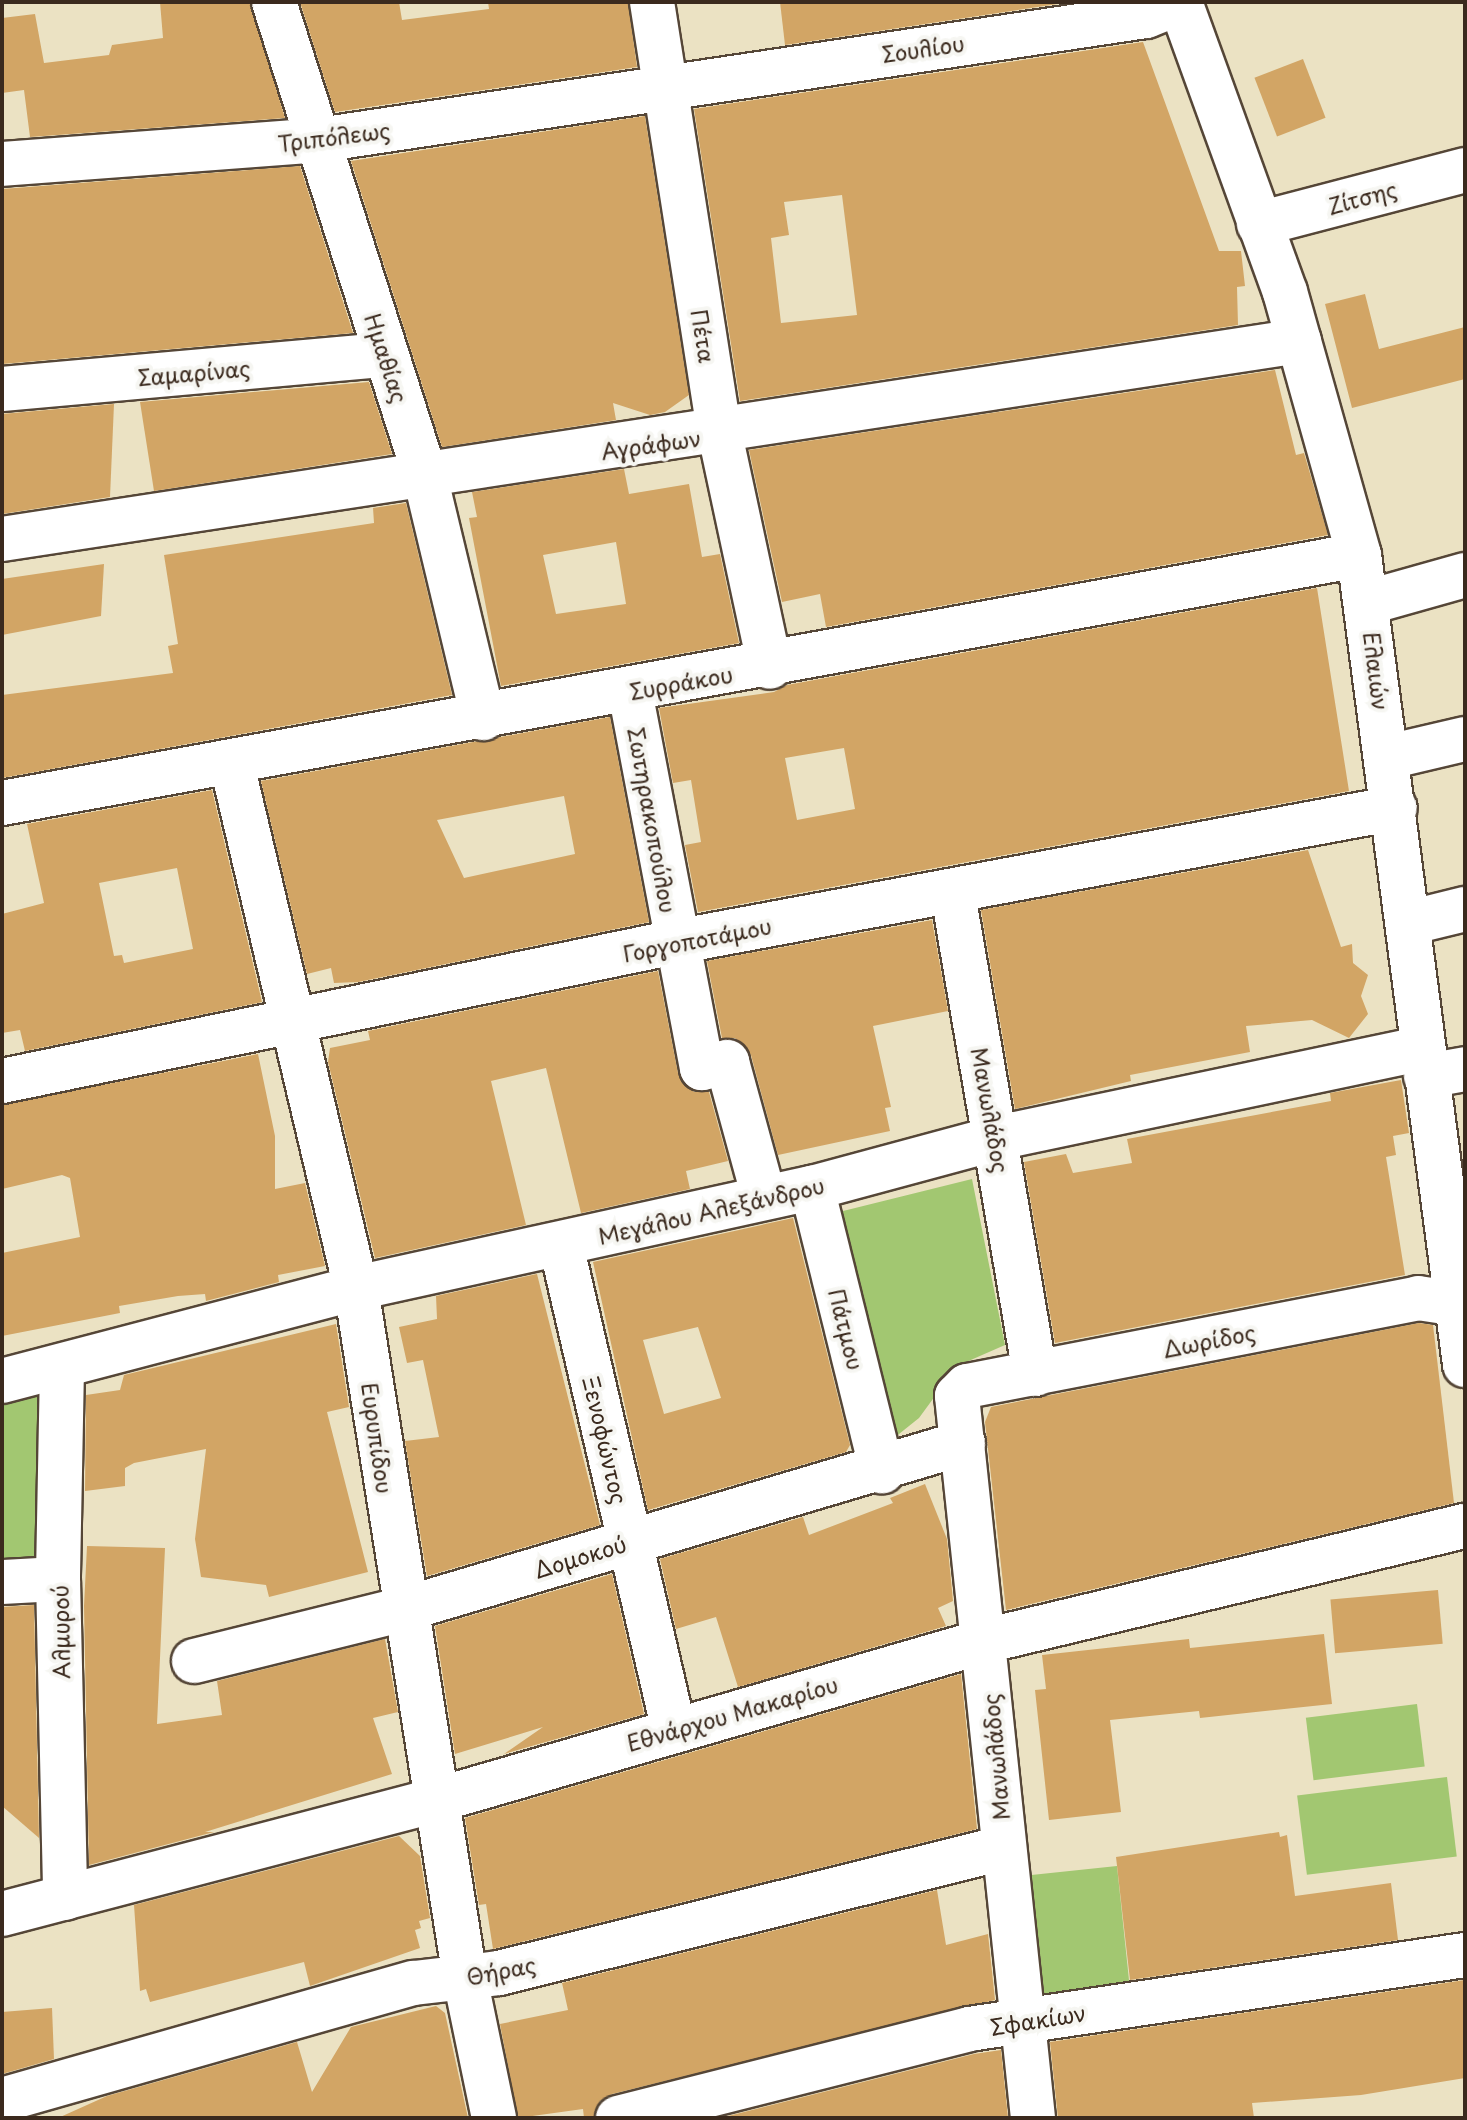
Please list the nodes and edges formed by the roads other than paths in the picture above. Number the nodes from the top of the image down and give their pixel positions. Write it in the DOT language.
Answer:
graph roads {
  1 [pos="274,2"];
  2 [pos="652,2"];
  3 [pos="1181,2"];
  4 [pos="663,86"];
  5 [pos="319,140"];
  6 [pos="2,164"];
  7 [pos="1465,170"];
  8 [pos="1259,224"];
  9 [pos="1299,341"];
  10 [pos="386,355"];
  11 [pos="2,389"];
  12 [pos="720,434"];
  13 [pos="425,476"];
  14 [pos="2,539"];
  15 [pos="1359,555"];
  16 [pos="1465,575"];
  17 [pos="1369,602"];
  18 [pos="770,667"];
  19 [pos="630,691"];
  20 [pos="483,718"];
  21 [pos="1465,739"];
  22 [pos="1388,757"];
  23 [pos="232,765"];
  24 [pos="2,803"];
  25 [pos="1395,808"];
  26 [pos="953,894"];
  27 [pos="1465,909"];
  28 [pos="1408,923"];
  29 [pos="675,942"];
  30 [pos="292,1024"];
  31 [pos="1438,1065"];
  32 [pos="2,1081"];
  33 [pos="997,1138"];
  34 [pos="812,1188"];
  35 [pos="764,1197"];
  36 [pos="561,1245"];
  37 [pos="356,1288"];
  38 [pos="1460,1304"];
  39 [pos="1465,1365"];
  40 [pos="62,1367"];
  41 [pos="1035,1374"];
  42 [pos="2,1381"];
  43 [pos="957,1396"];
  44 [pos="963,1443"];
  45 [pos="882,1471"];
  46 [pos="1465,1526"];
  47 [pos="630,1541"];
  48 [pos="58,1579"];
  49 [pos="2,1582"];
  50 [pos="408,1608"];
  51 [pos="985,1641"];
  52 [pos="194,1661"];
  53 [pos="673,1728"];
  54 [pos="437,1800"];
  55 [pos="1003,1848"];
  56 [pos="65,1898"];
  57 [pos="2,1914"];
  58 [pos="1465,1955"];
  59 [pos="465,1978"];
  60 [pos="1021,2021"];
  61 [pos="2,2100"];
  62 [pos="494,2118"];
  63 [pos="618,2118"];
  64 [pos="1033,2118"];
  1 -- 5 [label="street, Ημαθίας"];
  2 -- 4 [label="street, Πέτα"];
  3 -- 4 [label="street, Σουλίου"];
  3 -- 8 [label="street, Ελαιών"];
  4 -- 5 [label="street, Τριπόλεως"];
  4 -- 12 [label="street, Πέτα"];
  5 -- 6 [label="street, Τριπόλεως"];
  5 -- 10 [label="street, Ημαθίας"];
  7 -- 8 [label="street, Ζίτσης"];
  8 -- 9 [label="street, Ελαιών"];
  9 -- 12 [label="street, Αγράφων"];
  9 -- 15 [label="street, Ελαιών"];
  10 -- 11 [label="street, Σαμαρίνας"];
  10 -- 13 [label="street, Ημαθίας"];
  12 -- 13 [label="street, Αγράφων"];
  12 -- 18 [label="street, Πέτα"];
  13 -- 14 [label="street, Αγράφων"];
  13 -- 20 [label="street, Ημαθίας"];
  15 -- 17 [label="street, Ελαιών"];
  15 -- 18 [label="street, Συρράκου"];
  16 -- 17 [label="street"];
  17 -- 22 [label="street, Ελαιών"];
  18 -- 19 [label="street, Συρράκου"];
  19 -- 20 [label="street, Συρράκου"];
  19 -- 29 [label="street, Σωτηρακοπούλου"];
  20 -- 23 [label="street, Συρράκου"];
  21 -- 22 [label="street"];
  22 -- 25 [label="street, Ελαιών"];
  23 -- 24 [label="street, Συρράκου"];
  23 -- 30 [label="street, Ευρυπίδου"];
  25 -- 26 [label="street, Γοργοποτάμου"];
  25 -- 28 [label="street, Ελαιών"];
  26 -- 29 [label="street, Γοργοποτάμου"];
  26 -- 33 [label="street, Μανωλάδος"];
  27 -- 28 [label="street"];
  28 -- 31 [label="street, Ελαιών"];
  29 -- 30 [label="street, Γοργοποτάμου"];
  29 -- 35 [label="street, Σωτηρακοπούλου"];
  30 -- 32 [label="street, Γοργοποτάμου"];
  30 -- 37 [label="street, Ευρυπίδου"];
  31 -- 33 [label="street, Μεγάλου Αλεξάνδρου"];
  31 -- 38 [label="street, Ελαιών"];
  33 -- 34 [label="street, Μεγάλου Αλεξάνδρου"];
  33 -- 41 [label="street, Μανωλάδος"];
  34 -- 35 [label="street, Μεγάλου Αλεξάνδρου"];
  34 -- 45 [label="street, Πάτμου"];
  35 -- 36 [label="street, Μεγάλου Αλεξάνδρου"];
  36 -- 37 [label="street, Μεγάλου Αλεξάνδρου"];
  36 -- 47 [label="street, Ξενοφώντος"];
  37 -- 40 [label="street, Μεγάλου Αλεξάνδρου"];
  37 -- 50 [label="street, Ευρυπίδου"];
  38 -- 39 [label="street, Ελαιών"];
  38 -- 41 [label="street, Δωρίδος"];
  40 -- 42 [label="street, Μεγάλου Αλεξάνδρου"];
  40 -- 48 [label="street, Αλμυρού"];
  41 -- 43 [label="street, Δωρίδος"];
  43 -- 44 [label="street, Μανωλάδος"];
  44 -- 45 [label="street, Δομοκού"];
  44 -- 51 [label="street, Μανωλάδος"];
  45 -- 47 [label="street, Δομοκού"];
  46 -- 51 [label="street, Εθνάρχου Μακαρίου"];
  47 -- 50 [label="street, Δομοκού"];
  47 -- 53 [label="street, Ξενοφώντος"];
  48 -- 49 [label="street"];
  48 -- 56 [label="street, Αλμυρού"];
  50 -- 52 [label="street, Δομοκού"];
  50 -- 54 [label="street, Ευρυπίδου"];
  51 -- 53 [label="street, Εθνάρχου Μακαρίου"];
  51 -- 55 [label="street, Μανωλάδος"];
  53 -- 54 [label="street, Εθνάρχου Μακαρίου"];
  54 -- 56 [label="street, Εθνάρχου Μακαρίου"];
  54 -- 59 [label="street, Ευρυπίδου"];
  55 -- 59 [label="street, Θήρας"];
  55 -- 60 [label="street, Μανωλάδος"];
  56 -- 57 [label="street, Εθνάρχου Μακαρίου"];
  58 -- 60 [label="street, Σφακίων"];
  59 -- 61 [label="street, Θήρας"];
  59 -- 62 [label="street, Ευρυπίδου"];
  60 -- 63 [label="street, Σφακίων"];
  60 -- 64 [label="street, Μανωλάδος"];
}
